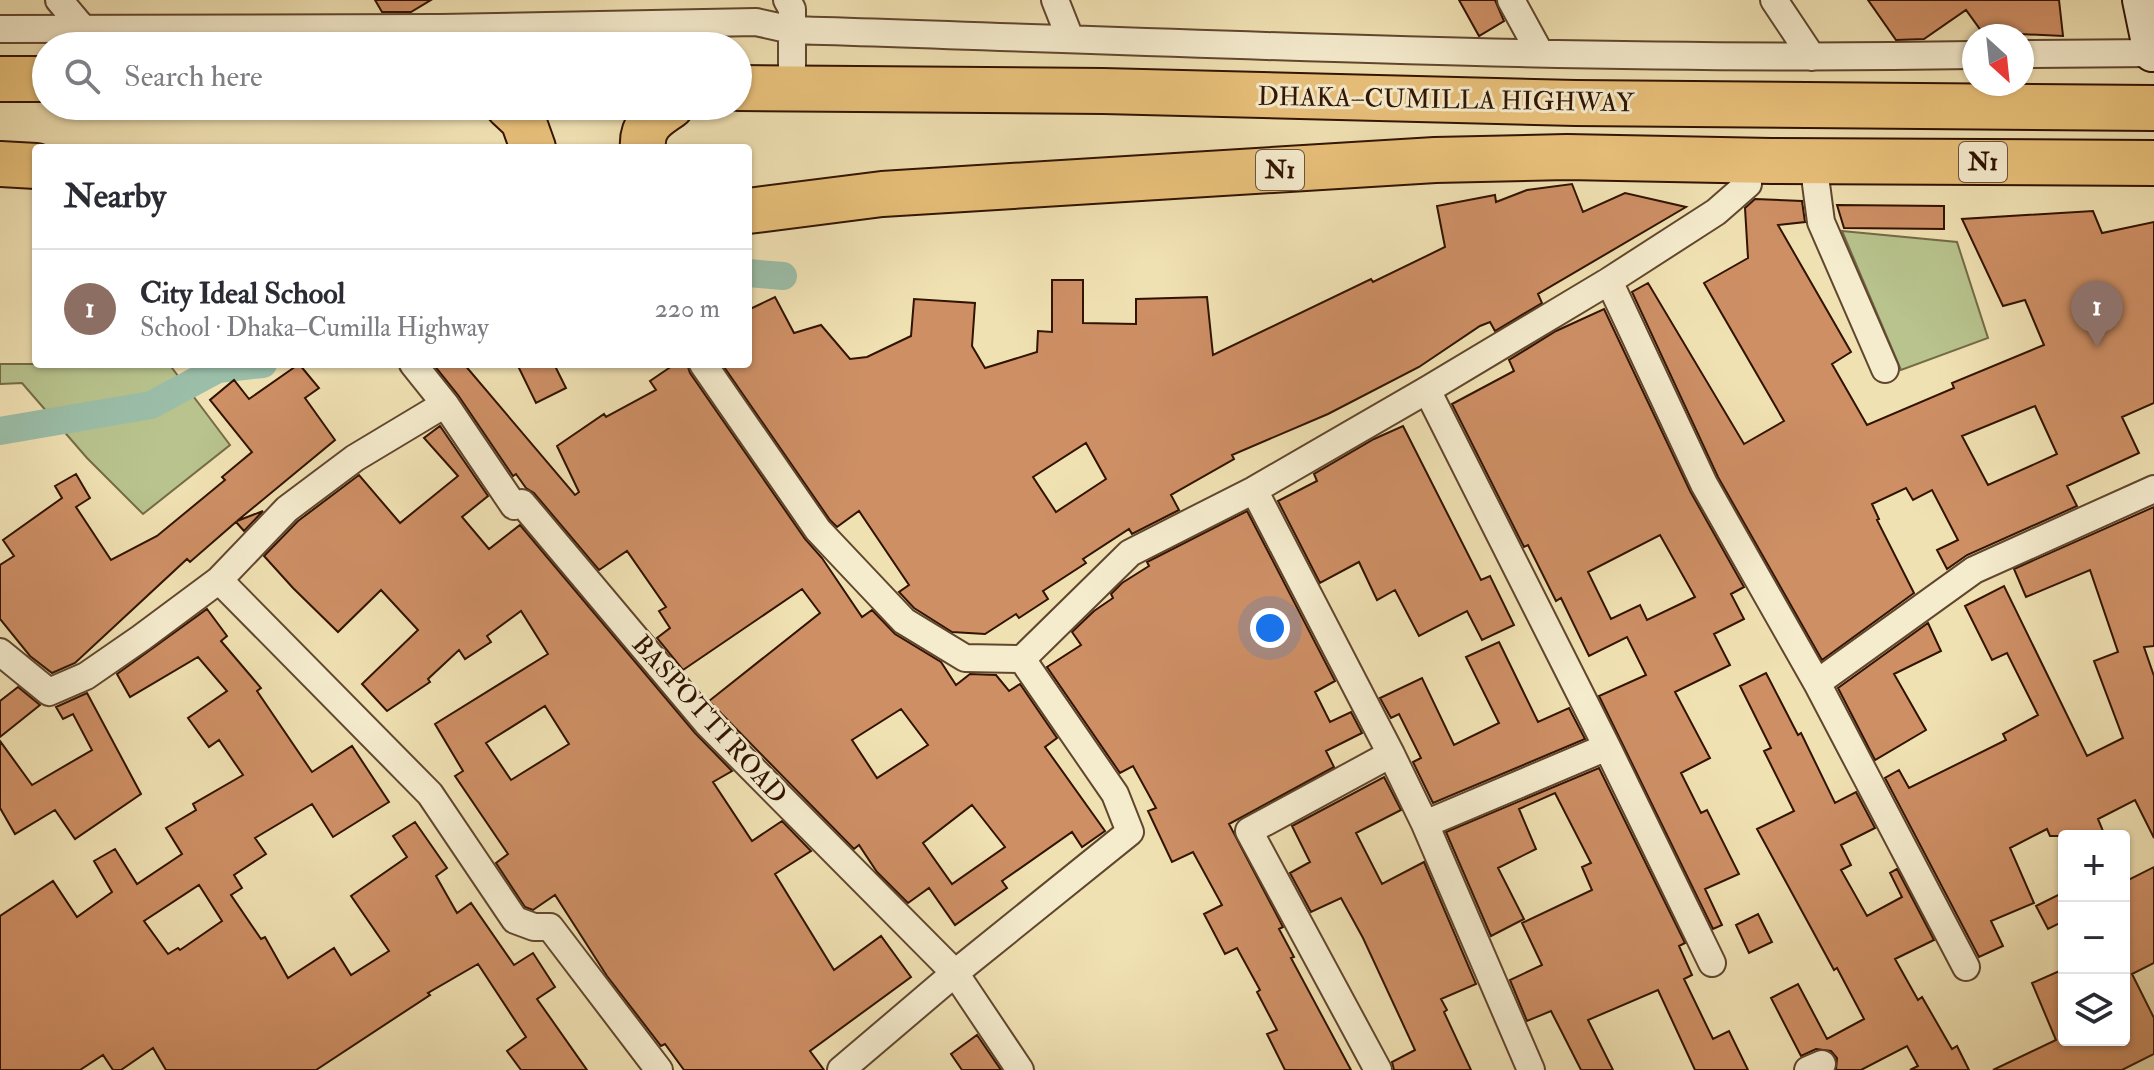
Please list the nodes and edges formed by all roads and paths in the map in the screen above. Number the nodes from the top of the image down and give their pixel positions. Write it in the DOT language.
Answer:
graph roads {
  1 [pos="59,0"];
  2 [pos="787,0"];
  3 [pos="1055,0"];
  4 [pos="1511,0"];
  5 [pos="1774,0"];
  6 [pos="2141,0"];
  7 [pos="0,29"];
  8 [pos="792,30"];
  9 [pos="34,32"];
  10 [pos="87,32"];
  11 [pos="285,32"];
  12 [pos="1070,38"];
  13 [pos="1540,53"];
  14 [pos="2153,53"];
  15 [pos="2034,54"];
  16 [pos="1962,55"];
  17 [pos="1812,57"];
  18 [pos="0,79"];
  19 [pos="32,79"];
  20 [pos="752,88"];
  21 [pos="792,89"];
  22 [pos="2154,108"];
  23 [pos="523,120"];
  24 [pos="650,120"];
  25 [pos="532,144"];
  26 [pos="643,144"];
  27 [pos="1435,160"];
  28 [pos="2154,163"];
  29 [pos="0,164"];
  30 [pos="32,166"];
  31 [pos="1748,184"];
  32 [pos="1816,184"];
  33 [pos="2154,188"];
  34 [pos="752,210"];
  35 [pos="1609,281"];
  36 [pos="416,368"];
  37 [pos="706,368"];
  38 [pos="1885,369"];
  39 [pos="1427,390"];
  40 [pos="445,404"];
  41 [pos="2154,489"];
  42 [pos="1254,490"];
  43 [pos="219,580"];
  44 [pos="0,652"];
  45 [pos="1022,659"];
  46 [pos="1817,683"];
  47 [pos="1607,747"];
  48 [pos="1391,754"];
  49 [pos="1425,824"];
  50 [pos="1712,963"];
  51 [pos="1966,967"];
  52 [pos="955,973"];
  53 [pos="659,1070"];
  54 [pos="841,1070"];
  55 [pos="1020,1070"];
  56 [pos="1378,1070"];
  57 [pos="1531,1070"];
  1 -- 10 [label="street"];
  2 -- 8 [label="street"];
  3 -- 12 [label="street"];
  4 -- 13 [label="street"];
  5 -- 17 [label="street"];
  6 -- 14 [label="main road"];
  7 -- 9 [label="street"];
  8 -- 11 [label="street"];
  8 -- 12 [label="street"];
  8 -- 21 [label="street"];
  12 -- 13 [label="street"];
  13 -- 17 [label="street"];
  14 -- 15 [label="street"];
  16 -- 17 [label="street"];
  18 -- 19 [label="highway"];
  20 -- 21 [label="highway, DHAKA–CUMILLA HIGHWAY / N1"];
  21 -- 22 [label="highway, DHAKA–CUMILLA HIGHWAY / N1"];
  23 -- 25 [label="highway"];
  24 -- 26 [label="highway"];
  27 -- 28 [label="highway, N1"];
  27 -- 31 [label="highway"];
  27 -- 34 [label="highway, N1"];
  29 -- 30 [label="highway"];
  31 -- 32 [label="highway"];
  31 -- 35 [label="street"];
  32 -- 33 [label="highway"];
  32 -- 38 [label="street"];
  35 -- 39 [label="street"];
  35 -- 46 [label="street"];
  36 -- 40 [label="street, BASPOTTI ROAD"];
  37 -- 45 [label="street"];
  39 -- 42 [label="street"];
  39 -- 47 [label="street"];
  40 -- 43 [label="street"];
  40 -- 52 [label="street, BASPOTTI ROAD"];
  41 -- 46 [label="street"];
  42 -- 45 [label="street"];
  42 -- 48 [label="street"];
  43 -- 44 [label="street"];
  43 -- 53 [label="street"];
  45 -- 52 [label="street"];
  46 -- 51 [label="street"];
  47 -- 49 [label="street"];
  47 -- 50 [label="street"];
  48 -- 49 [label="street"];
  48 -- 56 [label="street"];
  49 -- 57 [label="street"];
  52 -- 54 [label="street"];
  52 -- 55 [label="street, BASPOTTI ROAD"];
}
